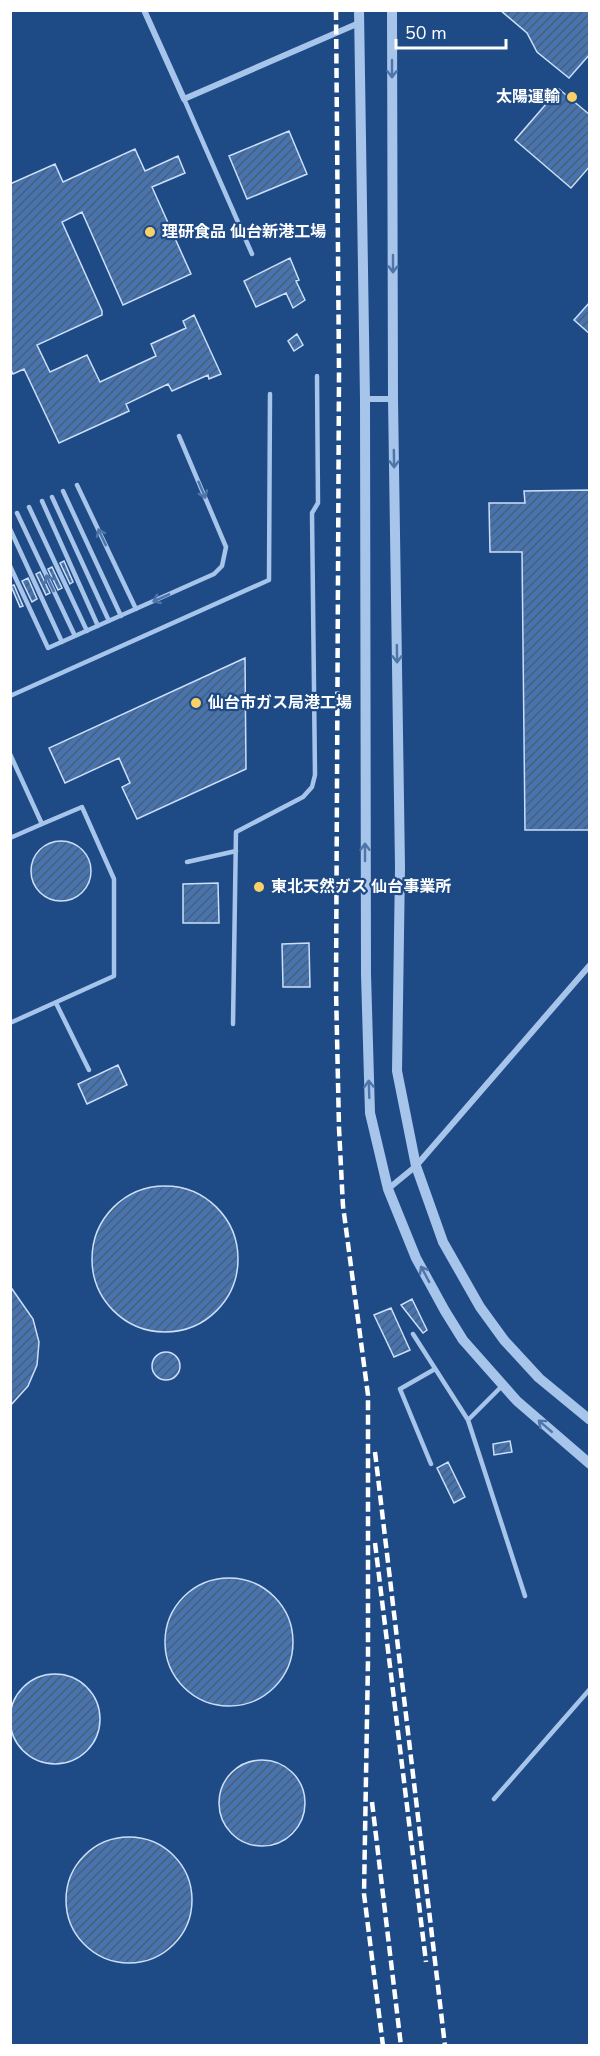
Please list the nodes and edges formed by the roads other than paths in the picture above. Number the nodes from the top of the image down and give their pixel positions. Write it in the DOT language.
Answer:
graph roads {
  1 [pos="144,10"];
  2 [pos="359,10"];
  3 [pos="392,10"];
  4 [pos="359,23"];
  5 [pos="184,99"];
  6 [pos="252,254"];
  7 [pos="317,376"];
  8 [pos="270,394"];
  9 [pos="365,399"];
  10 [pos="393,399"];
  11 [pos="179,436"];
  12 [pos="77,485"];
  13 [pos="63,491"];
  14 [pos="52,496"];
  15 [pos="42,501"];
  16 [pos="29,507"];
  17 [pos="17,513"];
  18 [pos="10,529"];
  19 [pos="10,566"];
  20 [pos="136,609"];
  21 [pos="121,616"];
  22 [pos="109,621"];
  23 [pos="98,626"];
  24 [pos="87,631"];
  25 [pos="75,636"];
  26 [pos="62,642"];
  27 [pos="10,696"];
  28 [pos="10,754"];
  29 [pos="42,824"];
  30 [pos="10,838"];
  31 [pos="236,851"];
  32 [pos="187,862"];
  33 [pos="590,965"];
  34 [pos="56,1003"];
  35 [pos="10,1023"];
  36 [pos="233,1024"];
  37 [pos="89,1070"];
  38 [pos="416,1166"];
  39 [pos="388,1188"];
  40 [pos="413,1334"];
  41 [pos="435,1369"];
  42 [pos="503,1385"];
  43 [pos="468,1420"];
  44 [pos="590,1420"];
  45 [pos="431,1464"];
  46 [pos="590,1464"];
  47 [pos="525,1596"];
  48 [pos="590,1689"];
  49 [pos="494,1799"];
  1 -- 5 [label="street"];
  2 -- 4 [label="street"];
  3 -- 10 [label="street, one-way"];
  4 -- 5 [label="street"];
  4 -- 9 [label="street"];
  5 -- 6 [label="lane"];
  7 -- 31 [label="lane"];
  8 -- 27 [label="lane"];
  9 -- 10 [label="street"];
  39 -- 9 [label="street, one-way"];
  10 -- 38 [label="street, one-way"];
  11 -- 20 [label="lane, one-way"];
  20 -- 12 [label="lane, one-way"];
  13 -- 21 [label="lane"];
  14 -- 22 [label="lane"];
  15 -- 23 [label="lane"];
  16 -- 24 [label="lane"];
  25 -- 17 [label="lane, one-way"];
  18 -- 26 [label="lane"];
  19 -- 26 [label="lane"];
  20 -- 21 [label="lane"];
  21 -- 22 [label="lane"];
  22 -- 23 [label="lane"];
  23 -- 24 [label="lane"];
  24 -- 25 [label="lane"];
  25 -- 26 [label="lane"];
  28 -- 29 [label="lane"];
  29 -- 30 [label="lane"];
  29 -- 34 [label="lane"];
  31 -- 32 [label="lane"];
  31 -- 36 [label="lane"];
  33 -- 38 [label="street"];
  34 -- 35 [label="lane"];
  34 -- 37 [label="lane"];
  38 -- 39 [label="street"];
  38 -- 44 [label="street"];
  42 -- 39 [label="street, one-way"];
  40 -- 41 [label="lane"];
  41 -- 43 [label="lane"];
  41 -- 45 [label="lane"];
  42 -- 43 [label="lane"];
  46 -- 42 [label="street, one-way"];
  43 -- 47 [label="lane"];
  48 -- 49 [label="lane"];
}
